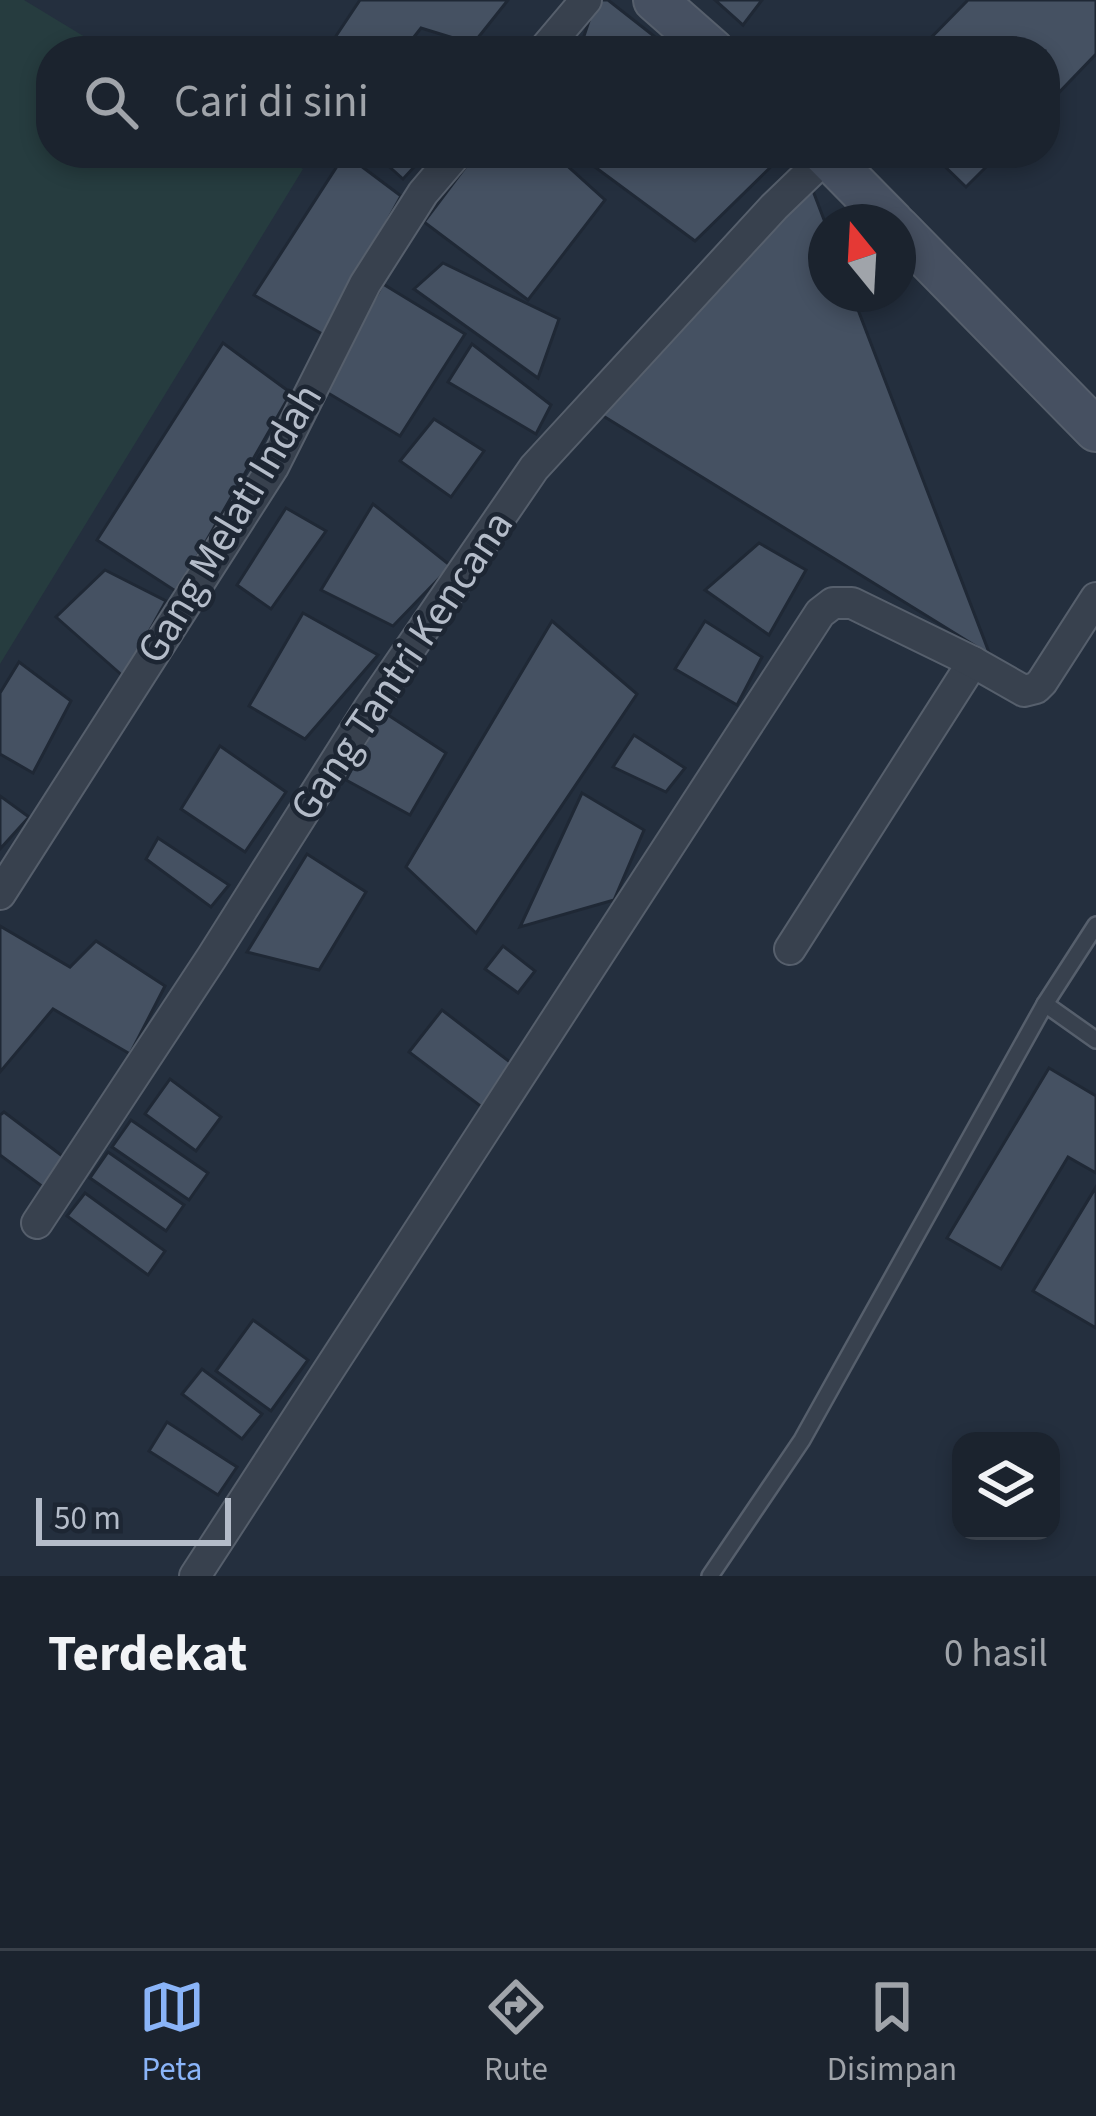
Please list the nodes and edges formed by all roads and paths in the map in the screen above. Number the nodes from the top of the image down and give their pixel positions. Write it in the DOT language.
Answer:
graph roads {
  1 [pos="586,0"];
  2 [pos="655,0"];
  3 [pos="556,36"];
  4 [pos="696,36"];
  5 [pos="444,168"];
  6 [pos="812,168"];
  7 [pos="839,168"];
  8 [pos="874,204"];
  9 [pos="916,246"];
  10 [pos="1096,430"];
  11 [pos="1096,598"];
  12 [pos="973,662"];
  13 [pos="0,894"];
  14 [pos="1096,925"];
  15 [pos="790,949"];
  16 [pos="1045,1004"];
  17 [pos="1096,1040"];
  18 [pos="37,1223"];
  19 [pos="195,1576"];
  20 [pos="710,1576"];
  1 -- 3 [label="street"];
  2 -- 4 [label="main road"];
  5 -- 13 [label="street, Gang Melati Indah"];
  6 -- 18 [label="street, Gang Tantri Kencana"];
  7 -- 8 [label="main road"];
  9 -- 10 [label="main road"];
  11 -- 12 [label="street"];
  12 -- 15 [label="street"];
  12 -- 19 [label="street"];
  14 -- 16 [label="lane"];
  16 -- 17 [label="lane"];
  16 -- 20 [label="lane"];
}
